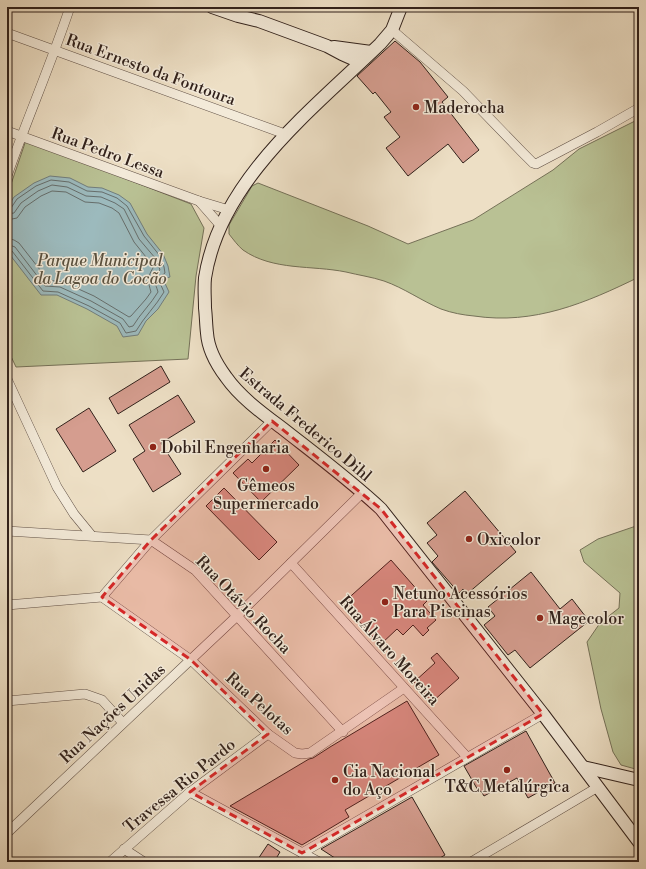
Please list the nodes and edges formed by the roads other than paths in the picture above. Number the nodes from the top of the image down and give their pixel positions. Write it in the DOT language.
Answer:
graph roads {
  1 [pos="70,7"];
  2 [pos="212,7"];
  3 [pos="233,7"];
  4 [pos="401,7"];
  5 [pos="259,21"];
  6 [pos="392,30"];
  7 [pos="7,33"];
  8 [pos="327,46"];
  9 [pos="55,51"];
  10 [pos="371,52"];
  11 [pos="342,54"];
  12 [pos="360,62"];
  13 [pos="345,76"];
  14 [pos="639,108"];
  15 [pos="7,131"];
  16 [pos="285,134"];
  17 [pos="21,136"];
  18 [pos="7,176"];
  19 [pos="199,201"];
  20 [pos="230,210"];
  21 [pos="220,225"];
  22 [pos="7,379"];
  23 [pos="272,421"];
  24 [pos="363,492"];
  25 [pos="7,531"];
  26 [pos="92,536"];
  27 [pos="151,540"];
  28 [pos="291,562"];
  29 [pos="102,597"];
  30 [pos="7,605"];
  31 [pos="237,616"];
  32 [pos="191,660"];
  33 [pos="404,688"];
  34 [pos="7,701"];
  35 [pos="542,714"];
  36 [pos="123,723"];
  37 [pos="343,732"];
  38 [pos="268,734"];
  39 [pos="467,757"];
  40 [pos="583,767"];
  41 [pos="639,780"];
  42 [pos="598,787"];
  43 [pos="190,792"];
  44 [pos="7,833"];
  45 [pos="639,842"];
  46 [pos="124,849"];
  47 [pos="302,853"];
  48 [pos="110,862"];
  49 [pos="144,862"];
  50 [pos="319,862"];
  51 [pos="471,862"];
  1 -- 9 [label="street"];
  2 -- 5 [label="main road"];
  3 -- 5 [label="main road"];
  4 -- 6 [label="main road, Estrada Frederico Dihl"];
  5 -- 8 [label="main road"];
  6 -- 10 [label="main road, Estrada Frederico Dihl"];
  6 -- 14 [label="street"];
  7 -- 9 [label="street, Rua Ernesto da Fontoura"];
  8 -- 10 [label="main road"];
  8 -- 11 [label="main road"];
  9 -- 16 [label="street, Rua Ernesto da Fontoura"];
  9 -- 17 [label="street"];
  10 -- 12 [label="main road, Estrada Frederico Dihl"];
  11 -- 12 [label="main road"];
  11 -- 13 [label="main road"];
  12 -- 13 [label="main road, Estrada Frederico Dihl"];
  13 -- 16 [label="main road, Estrada Frederico Dihl"];
  15 -- 17 [label="street, Rua Pedro Lessa"];
  16 -- 20 [label="main road, Estrada Frederico Dihl"];
  17 -- 18 [label="street"];
  17 -- 19 [label="street, Rua Pedro Lessa"];
  19 -- 20 [label="street, Rua Pedro Lessa"];
  19 -- 21 [label="street, Rua Pedro Lessa"];
  20 -- 21 [label="main road, Estrada Frederico Dihl"];
  21 -- 23 [label="main road, Estrada Frederico Dihl"];
  22 -- 26 [label="street"];
  23 -- 24 [label="main road, Estrada Frederico Dihl"];
  23 -- 27 [label="street"];
  24 -- 28 [label="street, Rua Nações Unidas"];
  24 -- 35 [label="main road, Estrada Frederico Dihl"];
  25 -- 26 [label="street"];
  26 -- 27 [label="street"];
  27 -- 29 [label="street"];
  27 -- 31 [label="street, Rua Otávio Rocha"];
  28 -- 31 [label="street, Rua Nações Unidas"];
  28 -- 33 [label="street, Rua Álvaro Moreira"];
  29 -- 30 [label="street"];
  29 -- 32 [label="street, Rua Pelotas"];
  31 -- 32 [label="street, Rua Nações Unidas"];
  31 -- 37 [label="street, Rua Otávio Rocha"];
  32 -- 36 [label="street, Rua Nações Unidas"];
  32 -- 38 [label="street, Rua Pelotas"];
  33 -- 37 [label="street, Rua Pelotas"];
  33 -- 39 [label="street, Rua Álvaro Moreira"];
  34 -- 36 [label="street"];
  35 -- 39 [label="street"];
  35 -- 40 [label="main road, Estrada Frederico Dihl"];
  36 -- 44 [label="street, Rua Nações Unidas"];
  37 -- 38 [label="street, Rua Pelotas"];
  38 -- 43 [label="street, Travessa Rio Pardo"];
  39 -- 47 [label="street"];
  40 -- 41 [label="main road"];
  40 -- 42 [label="main road, Estrada Frederico Dihl"];
  42 -- 45 [label="main road, Estrada Frederico Dihl"];
  42 -- 51 [label="street"];
  43 -- 46 [label="street, Travessa Rio Pardo"];
  43 -- 47 [label="street"];
  46 -- 48 [label="street, Travessa Rio Pardo"];
  46 -- 49 [label="street"];
  47 -- 50 [label="street"];
}
